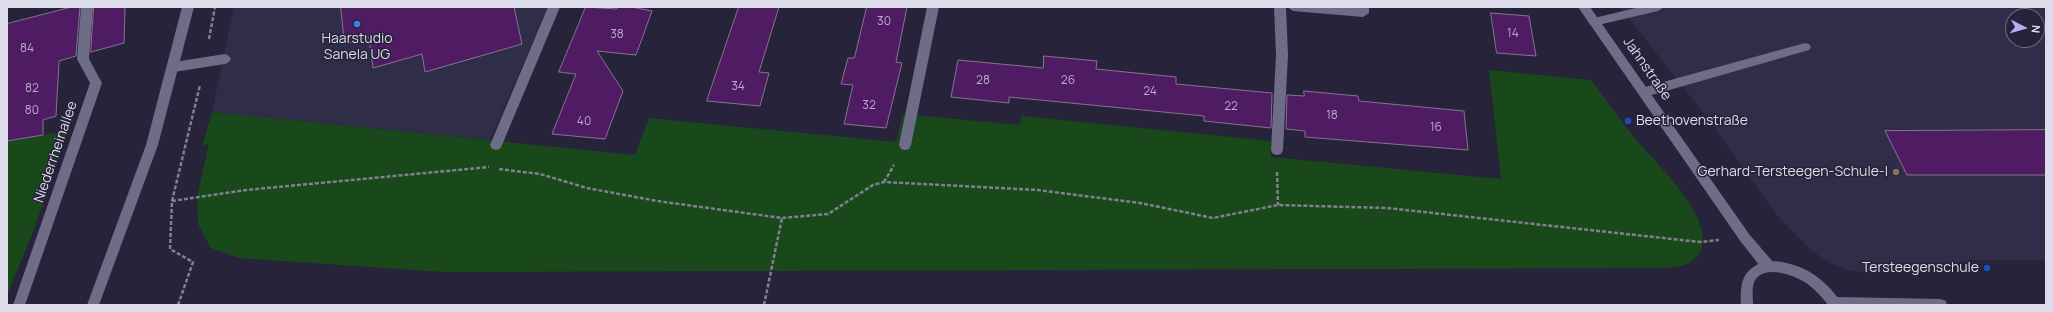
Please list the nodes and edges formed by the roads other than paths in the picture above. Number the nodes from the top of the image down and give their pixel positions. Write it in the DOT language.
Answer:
graph roads {
  1 [pos="87,7"];
  2 [pos="188,7"];
  3 [pos="554,7"];
  4 [pos="933,7"];
  5 [pos="1280,7"];
  6 [pos="1292,7"];
  7 [pos="1363,7"];
  8 [pos="1584,7"];
  9 [pos="1658,7"];
  10 [pos="1594,22"];
  11 [pos="1805,47"];
  12 [pos="225,59"];
  13 [pos="174,67"];
  14 [pos="1645,92"];
  15 [pos="496,145"];
  16 [pos="905,145"];
  17 [pos="1277,150"];
  18 [pos="1768,266"];
  19 [pos="1835,304"];
  20 [pos="19,305"];
  21 [pos="93,305"];
  22 [pos="1747,305"];
  23 [pos="1941,305"];
  1 -- 20 [label="street, Niederrheinallee"];
  2 -- 13 [label="street"];
  3 -- 15 [label="street"];
  4 -- 16 [label="street"];
  5 -- 17 [label="street"];
  6 -- 7 [label="street"];
  8 -- 10 [label="street, Jahnstraße"];
  9 -- 10 [label="street"];
  10 -- 14 [label="street, Jahnstraße"];
  11 -- 14 [label="street"];
  12 -- 13 [label="street"];
  13 -- 21 [label="street"];
  14 -- 18 [label="street, Jahnstraße"];
  18 -- 19 [label="street"];
  18 -- 22 [label="street"];
  19 -- 23 [label="street"];
}
